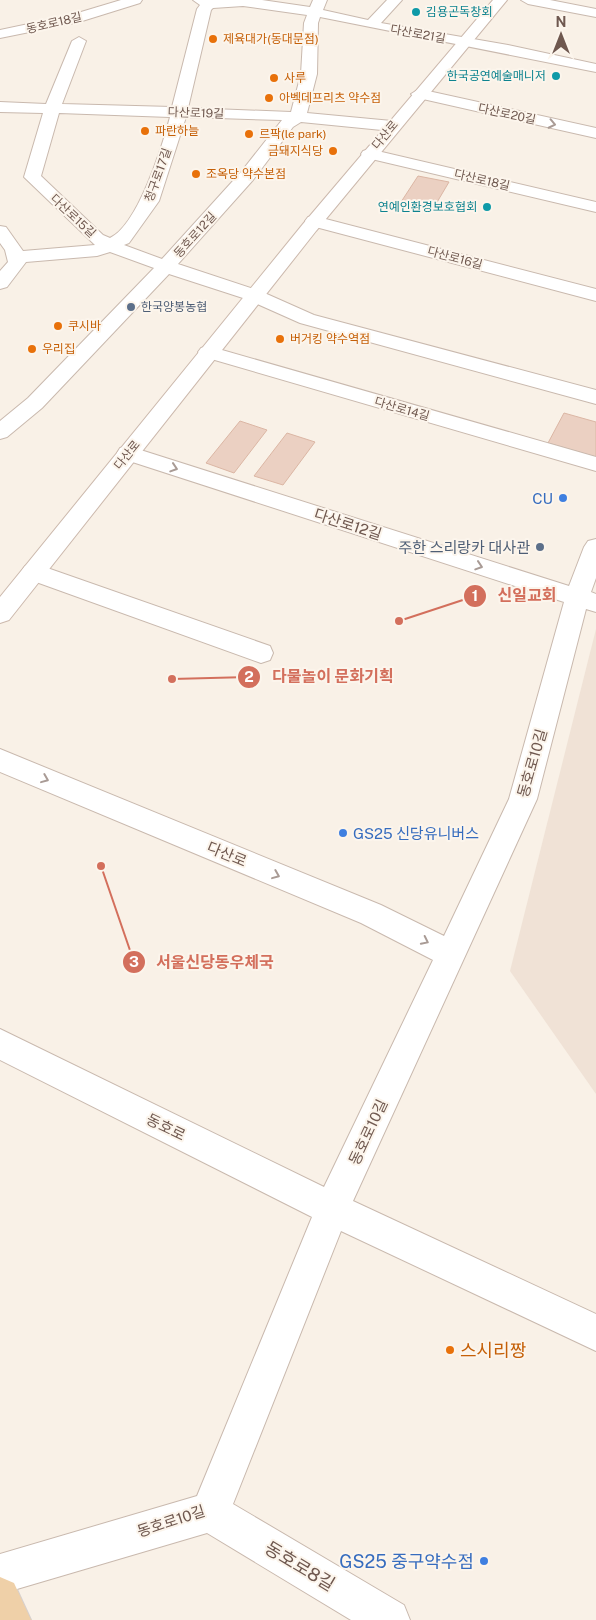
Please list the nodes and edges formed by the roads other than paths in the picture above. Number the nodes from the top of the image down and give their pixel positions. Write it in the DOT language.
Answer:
graph roads {
  1 [pos="135,0"];
  2 [pos="395,0"];
  3 [pos="500,0"];
  4 [pos="528,0"];
  5 [pos="205,1"];
  6 [pos="273,2"];
  7 [pos="318,6"];
  8 [pos="596,13"];
  9 [pos="371,25"];
  10 [pos="0,34"];
  11 [pos="79,41"];
  12 [pos="464,42"];
  13 [pos="596,68"];
  14 [pos="419,94"];
  15 [pos="0,107"];
  16 [pos="52,109"];
  17 [pos="179,112"];
  18 [pos="298,117"];
  19 [pos="392,126"];
  20 [pos="596,133"];
  21 [pos="369,154"];
  22 [pos="596,207"];
  23 [pos="314,221"];
  24 [pos="0,231"];
  25 [pos="109,245"];
  26 [pos="16,257"];
  27 [pos="166,266"];
  28 [pos="0,283"];
  29 [pos="253,295"];
  30 [pos="596,295"];
  31 [pos="208,352"];
  32 [pos="596,397"];
  33 [pos="0,432"];
  34 [pos="128,453"];
  35 [pos="596,464"];
  36 [pos="596,547"];
  37 [pos="33,572"];
  38 [pos="586,600"];
  39 [pos="0,614"];
  40 [pos="260,653"];
  41 [pos="0,760"];
  42 [pos="451,954"];
  43 [pos="0,1044"];
  44 [pos="332,1209"];
  45 [pos="596,1333"];
  46 [pos="210,1512"];
  47 [pos="0,1574"];
  48 [pos="0,1597"];
  49 [pos="10,1620"];
  50 [pos="390,1620"];
  1 -- 10 [label="street, 동호로18길"];
  2 -- 9 [label="street, 다산로21길"];
  3 -- 12 [label="street, 다산로"];
  4 -- 8 [label="street"];
  5 -- 6 [label="street, 다산로21길"];
  5 -- 17 [label="street, 청구로17길"];
  6 -- 7 [label="street, 다산로21길"];
  7 -- 9 [label="street, 다산로21길"];
  7 -- 18 [label="street"];
  9 -- 12 [label="street, 다산로21길"];
  11 -- 16 [label="street, 다산로15길"];
  12 -- 13 [label="street, 다산로21길"];
  12 -- 14 [label="street, 다산로"];
  14 -- 19 [label="street, 다산로"];
  14 -- 20 [label="street, 다산로20길, one-way"];
  15 -- 16 [label="street, 다산로19길"];
  16 -- 17 [label="street, 다산로19길"];
  16 -- 25 [label="street, 다산로15길"];
  17 -- 18 [label="street, 다산로19길"];
  17 -- 25 [label="street, 청구로17길"];
  18 -- 19 [label="street, 다산로19길"];
  18 -- 27 [label="street, 동호로12길"];
  19 -- 21 [label="street, 다산로"];
  21 -- 22 [label="street, 다산로18길"];
  21 -- 23 [label="street, 다산로"];
  23 -- 29 [label="street, 다산로"];
  23 -- 30 [label="street, 다산로16길"];
  24 -- 26 [label="street"];
  25 -- 26 [label="street, 청구로17길"];
  25 -- 27 [label="street, 다산로15길"];
  26 -- 28 [label="street"];
  27 -- 29 [label="street, 다산로15길"];
  27 -- 33 [label="street, 동호로12길"];
  29 -- 31 [label="street, 다산로"];
  29 -- 32 [label="street"];
  31 -- 34 [label="street, 다산로"];
  31 -- 35 [label="street, 다산로14길"];
  34 -- 37 [label="street, 다산로"];
  34 -- 38 [label="street, 다산로12길, one-way"];
  36 -- 38 [label="street, 동호로10길"];
  37 -- 39 [label="street, 다산로"];
  37 -- 40 [label="street"];
  38 -- 42 [label="street, 동호로10길"];
  41 -- 42 [label="street, 다산로, one-way"];
  42 -- 44 [label="street, 동호로10길"];
  43 -- 44 [label="street, 동호로"];
  44 -- 45 [label="street, 동호로"];
  44 -- 46 [label="street, 동호로10길"];
  46 -- 47 [label="street, 동호로10길"];
  46 -- 50 [label="street, 동호로8길"];
  48 -- 49 [label="main road"];
}
